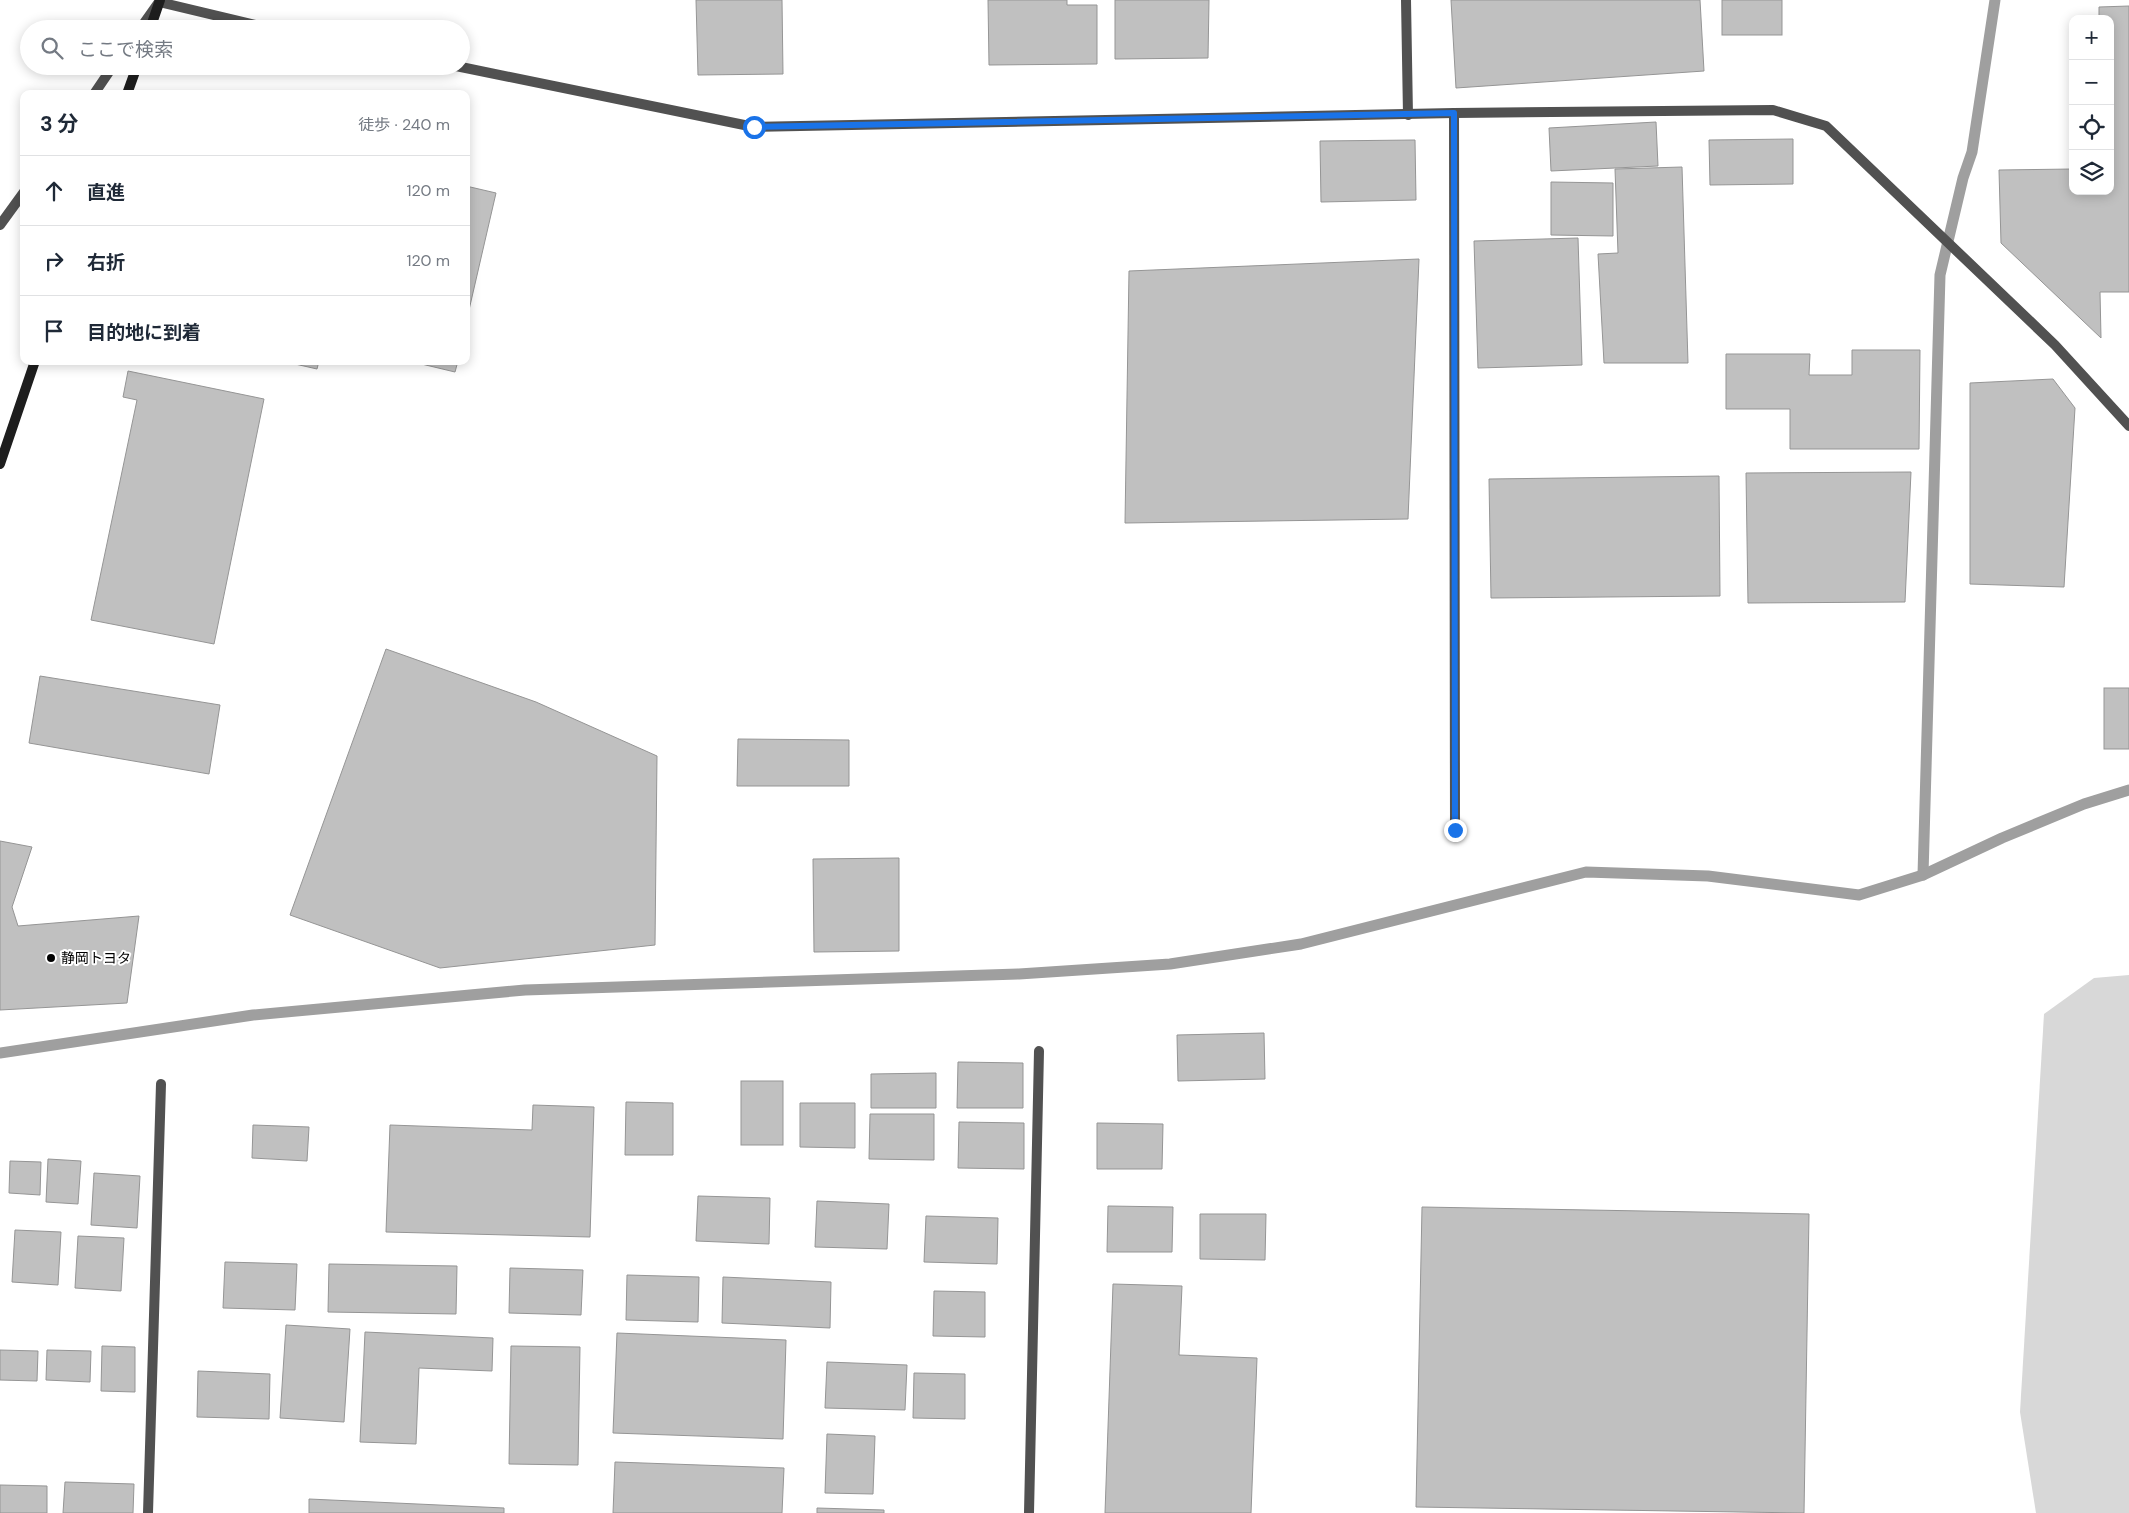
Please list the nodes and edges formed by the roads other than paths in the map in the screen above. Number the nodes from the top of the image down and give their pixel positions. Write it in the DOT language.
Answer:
graph roads {
  1 [pos="1406,0"];
  2 [pos="159,1"];
  3 [pos="146,20"];
  4 [pos="153,20"];
  5 [pos="236,20"];
  6 [pos="470,69"];
  7 [pos="107,75"];
  8 [pos="134,75"];
  9 [pos="97,90"];
  10 [pos="128,90"];
  11 [pos="1454,113"];
  12 [pos="1408,114"];
  13 [pos="20,198"];
  14 [pos="0,225"];
  15 [pos="34,365"];
  16 [pos="2129,426"];
  17 [pos="0,464"];
  18 [pos="1455,830"];
  19 [pos="1038,1051"];
  20 [pos="161,1084"];
  21 [pos="148,1513"];
  22 [pos="1029,1513"];
  1 -- 12 [label="street"];
  2 -- 3 [label="street"];
  2 -- 4 [label="main road"];
  2 -- 5 [label="street"];
  6 -- 12 [label="street"];
  7 -- 9 [label="street"];
  8 -- 10 [label="main road"];
  11 -- 12 [label="street"];
  11 -- 16 [label="street"];
  11 -- 18 [label="street"];
  13 -- 14 [label="street"];
  15 -- 17 [label="main road"];
  19 -- 22 [label="street"];
  20 -- 21 [label="street"];
}
